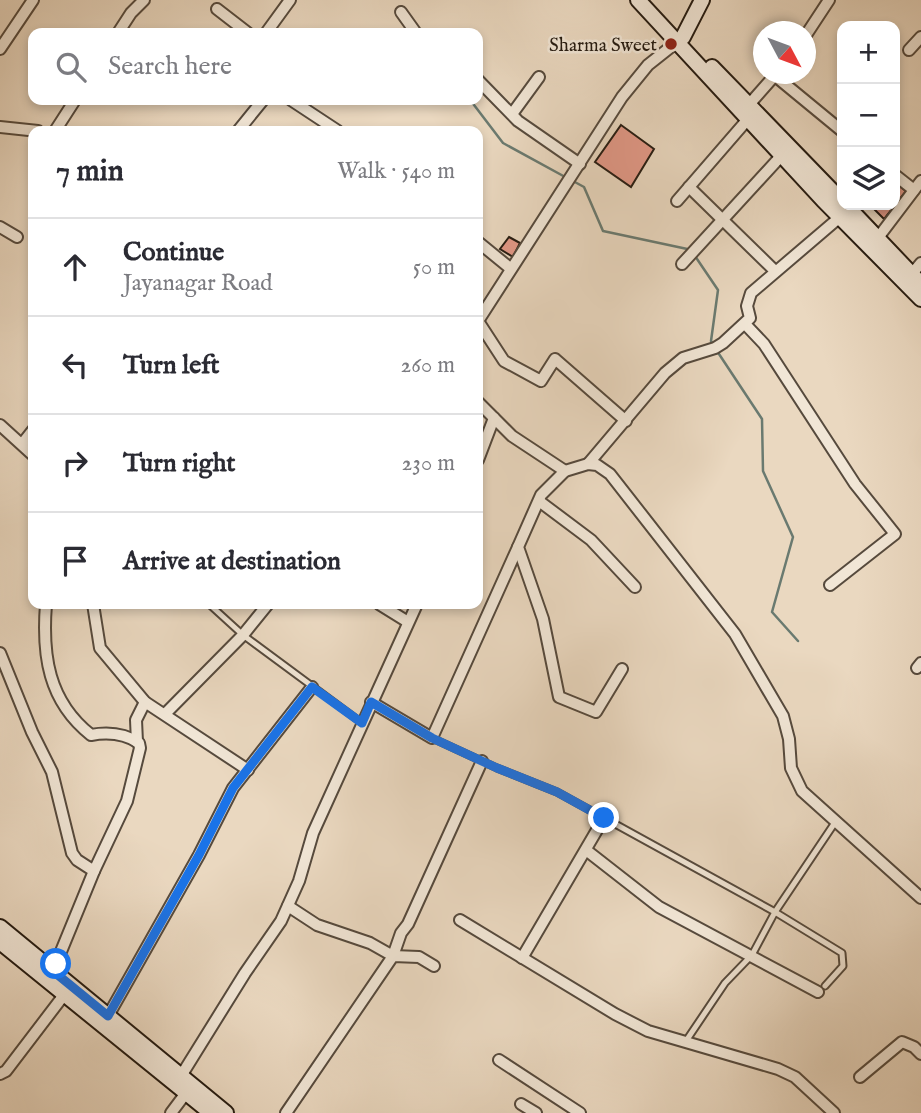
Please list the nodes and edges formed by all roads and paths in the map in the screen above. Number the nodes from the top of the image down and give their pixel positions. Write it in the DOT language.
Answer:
graph roads {
  1 [pos="33,0"];
  2 [pos="144,0"];
  3 [pos="290,0"];
  4 [pos="638,0"];
  5 [pos="648,0"];
  6 [pos="702,0"];
  7 [pos="829,0"];
  8 [pos="217,9"];
  9 [pos="401,12"];
  10 [pos="815,21"];
  11 [pos="121,28"];
  12 [pos="242,28"];
  13 [pos="270,28"];
  14 [pos="412,28"];
  15 [pos="921,37"];
  16 [pos="680,40"];
  17 [pos="0,49"];
  18 [pos="909,50"];
  19 [pos="539,77"];
  20 [pos="483,84"];
  21 [pos="767,84"];
  22 [pos="787,84"];
  23 [pos="72,105"];
  24 [pos="259,105"];
  25 [pos="299,105"];
  26 [pos="746,112"];
  27 [pos="512,114"];
  28 [pos="58,126"];
  29 [pos="243,126"];
  30 [pos="330,126"];
  31 [pos="0,127"];
  32 [pos="837,127"];
  33 [pos="28,130"];
  34 [pos="782,155"];
  35 [pos="580,164"];
  36 [pos="900,179"];
  37 [pos="921,181"];
  38 [pos="690,187"];
  39 [pos="914,190"];
  40 [pos="677,201"];
  41 [pos="837,203"];
  42 [pos="837,204"];
  43 [pos="840,210"];
  44 [pos="844,210"];
  45 [pos="723,220"];
  46 [pos="0,227"];
  47 [pos="17,237"];
  48 [pos="874,244"];
  49 [pos="483,246"];
  50 [pos="921,262"];
  51 [pos="682,264"];
  52 [pos="510,268"];
  53 [pos="775,271"];
  54 [pos="916,279"];
  55 [pos="921,299"];
  56 [pos="483,313"];
  57 [pos="746,325"];
  58 [pos="483,329"];
  59 [pos="483,407"];
  60 [pos="494,418"];
  61 [pos="626,421"];
  62 [pos="0,425"];
  63 [pos="28,436"];
  64 [pos="22,444"];
  65 [pos="483,447"];
  66 [pos="28,450"];
  67 [pos="588,464"];
  68 [pos="565,471"];
  69 [pos="539,501"];
  70 [pos="518,547"];
  71 [pos="831,584"];
  72 [pos="635,587"];
  73 [pos="46,609"];
  74 [pos="94,609"];
  75 [pos="214,609"];
  76 [pos="264,609"];
  77 [pos="387,609"];
  78 [pos="414,609"];
  79 [pos="408,622"];
  80 [pos="243,635"];
  81 [pos="0,653"];
  82 [pos="622,669"];
  83 [pos="312,687"];
  84 [pos="145,702"];
  85 [pos="371,702"];
  86 [pos="165,713"];
  87 [pos="362,723"];
  88 [pos="432,738"];
  89 [pos="137,742"];
  90 [pos="482,761"];
  91 [pos="248,770"];
  92 [pos="604,818"];
  93 [pos="836,821"];
  94 [pos="586,850"];
  95 [pos="94,871"];
  96 [pos="921,898"];
  97 [pos="288,906"];
  98 [pos="775,912"];
  99 [pos="460,920"];
  100 [pos="0,927"];
  101 [pos="0,942"];
  102 [pos="752,955"];
  103 [pos="393,956"];
  104 [pos="522,958"];
  105 [pos="434,966"];
  106 [pos="53,971"];
  107 [pos="821,989"];
  108 [pos="68,990"];
  109 [pos="105,1020"];
  110 [pos="685,1042"];
  111 [pos="921,1054"];
  112 [pos="499,1060"];
  113 [pos="0,1074"];
  114 [pos="860,1077"];
  115 [pos="181,1084"];
  116 [pos="521,1104"];
  117 [pos="172,1113"];
  118 [pos="211,1113"];
  119 [pos="226,1113"];
  120 [pos="286,1113"];
  121 [pos="536,1113"];
  122 [pos="580,1113"];
  123 [pos="834,1113"];
  1 -- 17 [label="street"];
  2 -- 11 [label="street"];
  3 -- 13 [label="street"];
  4 -- 16 [label="main road"];
  5 -- 16 [label="main road"];
  6 -- 16 [label="main road"];
  7 -- 10 [label="street"];
  8 -- 12 [label="street"];
  9 -- 14 [label="street"];
  15 -- 18 [label="street"];
  16 -- 26 [label="main road"];
  16 -- 35 [label="street"];
  19 -- 27 [label="street"];
  20 -- 27 [label="street"];
  21 -- 26 [label="street"];
  22 -- 32 [label="street"];
  23 -- 28 [label="street"];
  24 -- 29 [label="street"];
  25 -- 30 [label="street"];
  26 -- 34 [label="main road"];
  26 -- 38 [label="street"];
  26 -- 41 [label="main road"];
  27 -- 35 [label="street"];
  31 -- 33 [label="street"];
  34 -- 42 [label="main road"];
  34 -- 45 [label="street"];
  35 -- 52 [label="street"];
  36 -- 39 [label="street"];
  37 -- 39 [label="street"];
  38 -- 40 [label="street"];
  38 -- 45 [label="street"];
  39 -- 48 [label="street"];
  43 -- 53 [label="street"];
  44 -- 48 [label="main road"];
  45 -- 51 [label="street"];
  45 -- 53 [label="street"];
  46 -- 47 [label="street"];
  48 -- 54 [label="main road"];
  48 -- 55 [label="main road"];
  49 -- 52 [label="street"];
  50 -- 54 [label="street"];
  52 -- 56 [label="street"];
  53 -- 57 [label="street"];
  57 -- 61 [label="street"];
  57 -- 71 [label="street"];
  58 -- 61 [label="street"];
  59 -- 60 [label="street"];
  60 -- 65 [label="street"];
  60 -- 68 [label="street"];
  61 -- 67 [label="street"];
  62 -- 64 [label="street"];
  63 -- 64 [label="street"];
  64 -- 66 [label="street"];
  67 -- 68 [label="street"];
  67 -- 93 [label="street"];
  68 -- 69 [label="street"];
  69 -- 70 [label="street"];
  69 -- 72 [label="street"];
  70 -- 82 [label="street"];
  70 -- 88 [label="street"];
  73 -- 89 [label="street"];
  74 -- 84 [label="street"];
  75 -- 80 [label="lane"];
  76 -- 80 [label="street"];
  77 -- 79 [label="street"];
  78 -- 79 [label="street"];
  79 -- 85 [label="street"];
  80 -- 83 [label="lane"];
  80 -- 86 [label="street"];
  81 -- 95 [label="street"];
  83 -- 87 [label="lane"];
  83 -- 91 [label="street"];
  84 -- 86 [label="street"];
  84 -- 89 [label="street"];
  85 -- 87 [label="street"];
  85 -- 88 [label="street"];
  86 -- 91 [label="street"];
  87 -- 97 [label="street"];
  88 -- 90 [label="lane"];
  89 -- 95 [label="street"];
  90 -- 92 [label="lane"];
  90 -- 103 [label="street"];
  91 -- 109 [label="street"];
  92 -- 94 [label="street"];
  92 -- 98 [label="lane"];
  93 -- 96 [label="street"];
  93 -- 98 [label="lane"];
  94 -- 102 [label="street"];
  94 -- 104 [label="street"];
  95 -- 106 [label="street"];
  97 -- 103 [label="street"];
  97 -- 115 [label="street"];
  98 -- 102 [label="lane"];
  98 -- 107 [label="lane"];
  99 -- 104 [label="street"];
  100 -- 106 [label="main road"];
  101 -- 108 [label="main road"];
  102 -- 107 [label="street"];
  102 -- 110 [label="lane"];
  103 -- 105 [label="street"];
  103 -- 120 [label="street"];
  104 -- 110 [label="street"];
  106 -- 108 [label="main road"];
  108 -- 109 [label="main road"];
  108 -- 113 [label="street"];
  109 -- 115 [label="main road"];
  110 -- 123 [label="street"];
  111 -- 114 [label="street"];
  112 -- 122 [label="street"];
  115 -- 117 [label="street"];
  115 -- 118 [label="main road"];
  115 -- 119 [label="main road"];
  116 -- 121 [label="street"];
}
